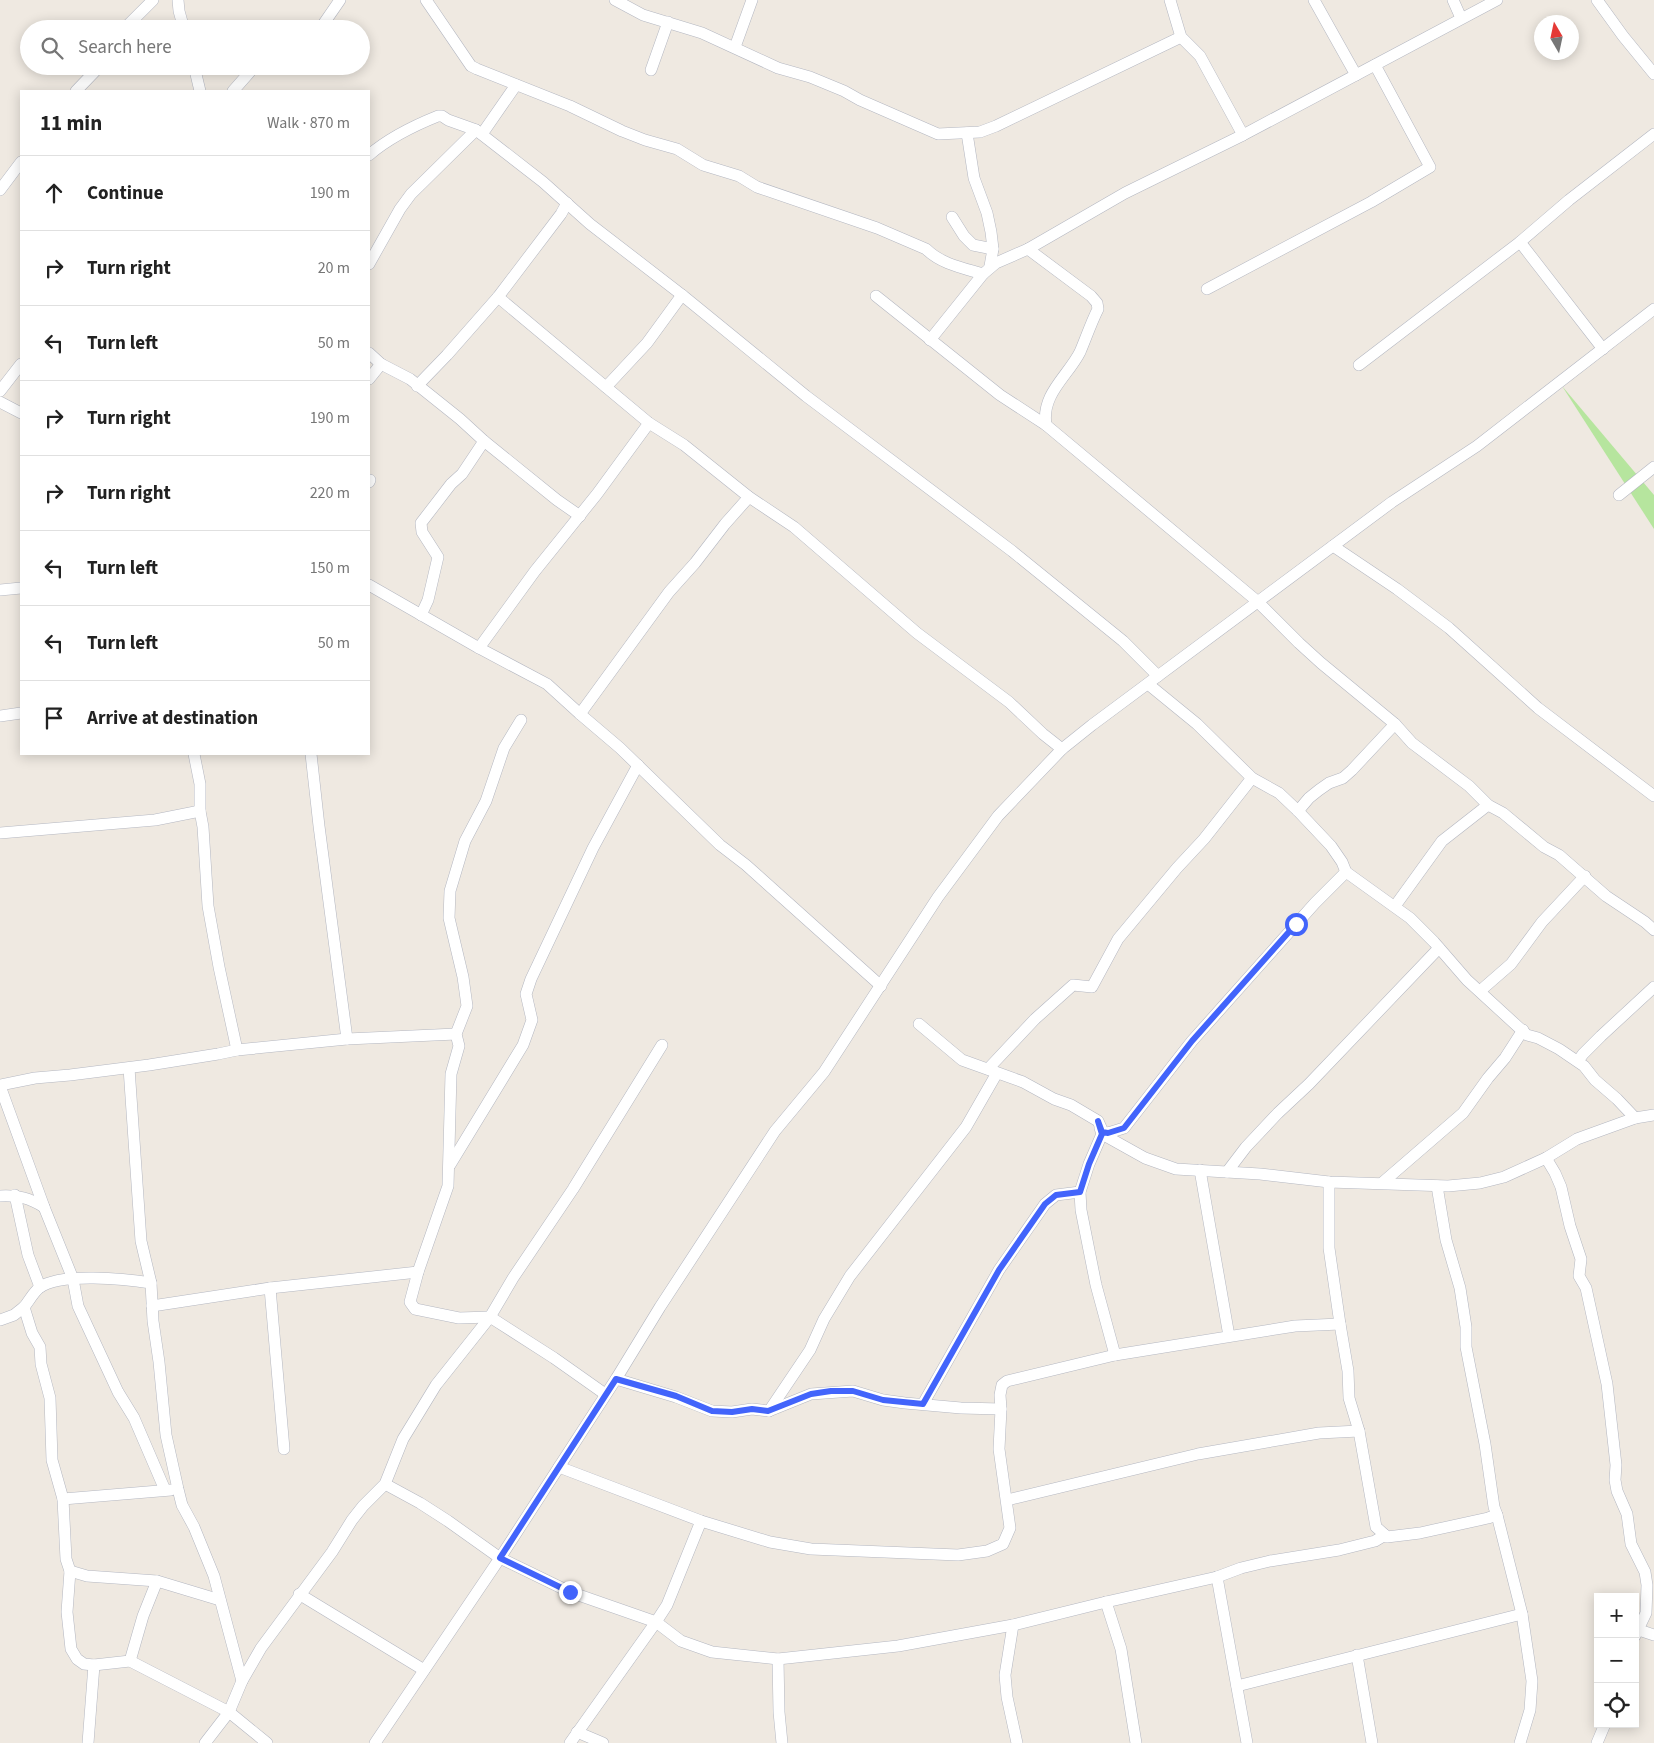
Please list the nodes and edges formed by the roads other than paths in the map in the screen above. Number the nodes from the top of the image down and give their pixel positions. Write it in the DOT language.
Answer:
graph roads {
  1 [pos="153,0"];
  2 [pos="178,0"];
  3 [pos="340,0"];
  4 [pos="426,0"];
  5 [pos="615,0"];
  6 [pos="752,0"];
  7 [pos="1170,0"];
  8 [pos="1314,0"];
  9 [pos="1453,0"];
  10 [pos="1497,0"];
  11 [pos="1600,1"];
  12 [pos="1462,18"];
  13 [pos="133,20"];
  14 [pos="182,20"];
  15 [pos="326,20"];
  16 [pos="668,22"];
  17 [pos="1181,36"];
  18 [pos="735,47"];
  19 [pos="1375,65"];
  20 [pos="651,70"];
  21 [pos="1654,74"];
  22 [pos="91,75"];
  23 [pos="196,75"];
  24 [pos="247,75"];
  25 [pos="1356,75"];
  26 [pos="516,85"];
  27 [pos="77,90"];
  28 [pos="200,90"];
  29 [pos="234,90"];
  30 [pos="479,132"];
  31 [pos="967,133"];
  32 [pos="1654,134"];
  33 [pos="1244,135"];
  34 [pos="370,154"];
  35 [pos="20,163"];
  36 [pos="0,190"];
  37 [pos="567,203"];
  38 [pos="952,217"];
  39 [pos="1520,242"];
  40 [pos="993,249"];
  41 [pos="1028,249"];
  42 [pos="370,262"];
  43 [pos="987,270"];
  44 [pos="1207,289"];
  45 [pos="682,295"];
  46 [pos="876,296"];
  47 [pos="498,297"];
  48 [pos="1654,309"];
  49 [pos="930,340"];
  50 [pos="1603,349"];
  51 [pos="370,355"];
  52 [pos="381,364"];
  53 [pos="20,365"];
  54 [pos="1359,366"];
  55 [pos="370,378"];
  56 [pos="418,386"];
  57 [pos="606,387"];
  58 [pos="0,391"];
  59 [pos="0,402"];
  60 [pos="20,412"];
  61 [pos="649,423"];
  62 [pos="1046,425"];
  63 [pos="484,441"];
  64 [pos="1654,467"];
  65 [pos="1618,495"];
  66 [pos="750,497"];
  67 [pos="580,516"];
  68 [pos="1333,546"];
  69 [pos="370,586"];
  70 [pos="20,588"];
  71 [pos="0,590"];
  72 [pos="1257,601"];
  73 [pos="421,615"];
  74 [pos="479,648"];
  75 [pos="1158,676"];
  76 [pos="1148,684"];
  77 [pos="20,714"];
  78 [pos="580,714"];
  79 [pos="0,716"];
  80 [pos="521,720"];
  81 [pos="1396,724"];
  82 [pos="1062,749"];
  83 [pos="194,755"];
  84 [pos="311,755"];
  85 [pos="638,765"];
  86 [pos="1252,778"];
  87 [pos="1654,796"];
  88 [pos="1488,805"];
  89 [pos="200,810"];
  90 [pos="1298,811"];
  91 [pos="0,833"];
  92 [pos="1346,872"];
  93 [pos="1585,876"];
  94 [pos="1395,906"];
  95 [pos="1654,930"];
  96 [pos="1438,948"];
  97 [pos="881,986"];
  98 [pos="1654,987"];
  99 [pos="1480,991"];
  100 [pos="919,1024"];
  101 [pos="1523,1030"];
  102 [pos="456,1034"];
  103 [pos="347,1039"];
  104 [pos="662,1046"];
  105 [pos="237,1050"];
  106 [pos="1578,1061"];
  107 [pos="129,1068"];
  108 [pos="992,1071"];
  109 [pos="0,1085"];
  110 [pos="1654,1116"];
  111 [pos="1636,1118"];
  112 [pos="1098,1121"];
  113 [pos="1102,1134"];
  114 [pos="1546,1158"];
  115 [pos="449,1166"];
  116 [pos="1200,1170"];
  117 [pos="1227,1172"];
  118 [pos="1329,1182"];
  119 [pos="1382,1183"];
  120 [pos="1437,1186"];
  121 [pos="1080,1192"];
  122 [pos="15,1195"];
  123 [pos="0,1196"];
  124 [pos="44,1207"];
  125 [pos="418,1272"];
  126 [pos="73,1278"];
  127 [pos="151,1283"];
  128 [pos="40,1287"];
  129 [pos="270,1288"];
  130 [pos="24,1306"];
  131 [pos="152,1306"];
  132 [pos="490,1317"];
  133 [pos="0,1320"];
  134 [pos="1340,1324"];
  135 [pos="1229,1336"];
  136 [pos="1115,1355"];
  137 [pos="616,1379"];
  138 [pos="605,1394"];
  139 [pos="923,1404"];
  140 [pos="1001,1410"];
  141 [pos="768,1411"];
  142 [pos="1359,1431"];
  143 [pos="284,1449"];
  144 [pos="559,1467"];
  145 [pos="385,1484"];
  146 [pos="178,1489"];
  147 [pos="165,1490"];
  148 [pos="63,1499"];
  149 [pos="1007,1500"];
  150 [pos="1497,1515"];
  151 [pos="700,1521"];
  152 [pos="1386,1535"];
  153 [pos="500,1558"];
  154 [pos="70,1571"];
  155 [pos="1217,1577"];
  156 [pos="157,1581"];
  157 [pos="299,1594"];
  158 [pos="220,1600"];
  159 [pos="1106,1602"];
  160 [pos="1522,1614"];
  161 [pos="656,1622"];
  162 [pos="1013,1626"];
  163 [pos="1639,1629"];
  164 [pos="1639,1633"];
  165 [pos="1654,1635"];
  166 [pos="1356,1655"];
  167 [pos="778,1659"];
  168 [pos="130,1661"];
  169 [pos="94,1665"];
  170 [pos="424,1670"];
  171 [pos="242,1681"];
  172 [pos="1237,1686"];
  173 [pos="229,1712"];
  174 [pos="1603,1728"];
  175 [pos="577,1732"];
  176 [pos="88,1743"];
  177 [pos="205,1743"];
  178 [pos="267,1743"];
  179 [pos="374,1743"];
  180 [pos="570,1743"];
  181 [pos="604,1743"];
  182 [pos="782,1743"];
  183 [pos="1016,1743"];
  184 [pos="1136,1743"];
  185 [pos="1247,1743"];
  186 [pos="1372,1743"];
  187 [pos="1520,1743"];
  188 [pos="1597,1743"];
  1 -- 13 [label="street"];
  2 -- 14 [label="street"];
  3 -- 15 [label="street"];
  4 -- 26 [label="street"];
  5 -- 16 [label="street"];
  6 -- 18 [label="street"];
  7 -- 17 [label="street"];
  8 -- 25 [label="street"];
  9 -- 12 [label="street"];
  10 -- 12 [label="street"];
  11 -- 21 [label="street"];
  12 -- 19 [label="street"];
  16 -- 18 [label="street"];
  16 -- 20 [label="street"];
  17 -- 31 [label="street"];
  17 -- 33 [label="street"];
  18 -- 31 [label="street"];
  19 -- 25 [label="street"];
  19 -- 44 [label="street"];
  22 -- 27 [label="street"];
  23 -- 28 [label="street"];
  24 -- 29 [label="street"];
  25 -- 33 [label="street"];
  26 -- 30 [label="street"];
  26 -- 43 [label="street"];
  30 -- 34 [label="street"];
  30 -- 37 [label="street"];
  30 -- 42 [label="street"];
  31 -- 40 [label="street"];
  32 -- 39 [label="street"];
  33 -- 41 [label="street"];
  35 -- 36 [label="street"];
  37 -- 45 [label="street"];
  37 -- 47 [label="street"];
  38 -- 40 [label="street"];
  39 -- 50 [label="street"];
  39 -- 54 [label="street"];
  40 -- 43 [label="street"];
  41 -- 43 [label="street"];
  41 -- 62 [label="street"];
  43 -- 49 [label="street"];
  45 -- 57 [label="street"];
  45 -- 75 [label="street"];
  46 -- 49 [label="street"];
  47 -- 56 [label="street"];
  47 -- 57 [label="street"];
  48 -- 50 [label="street"];
  49 -- 62 [label="street"];
  50 -- 68 [label="street"];
  51 -- 52 [label="street"];
  52 -- 55 [label="street"];
  52 -- 56 [label="street"];
  53 -- 58 [label="street"];
  56 -- 63 [label="street"];
  57 -- 61 [label="street"];
  59 -- 60 [label="street"];
  61 -- 66 [label="street"];
  61 -- 67 [label="street"];
  62 -- 72 [label="street"];
  63 -- 67 [label="street"];
  63 -- 73 [label="street"];
  64 -- 65 [label="street"];
  66 -- 78 [label="street"];
  66 -- 82 [label="street"];
  67 -- 74 [label="street"];
  68 -- 72 [label="street"];
  68 -- 87 [label="street"];
  69 -- 73 [label="street"];
  70 -- 71 [label="street"];
  72 -- 75 [label="street"];
  72 -- 81 [label="street"];
  73 -- 74 [label="street"];
  74 -- 78 [label="street"];
  75 -- 76 [label="street"];
  76 -- 82 [label="street"];
  76 -- 86 [label="street"];
  77 -- 79 [label="street"];
  78 -- 85 [label="street"];
  80 -- 102 [label="street"];
  81 -- 88 [label="street"];
  81 -- 90 [label="street"];
  82 -- 97 [label="street"];
  83 -- 89 [label="street"];
  84 -- 103 [label="street"];
  85 -- 97 [label="street"];
  85 -- 115 [label="street"];
  86 -- 90 [label="street"];
  86 -- 108 [label="street"];
  88 -- 93 [label="street"];
  88 -- 94 [label="street"];
  89 -- 91 [label="street"];
  89 -- 105 [label="street"];
  90 -- 92 [label="street"];
  92 -- 94 [label="street"];
  92 -- 112 [label="street"];
  93 -- 95 [label="street"];
  93 -- 99 [label="street"];
  94 -- 96 [label="street"];
  96 -- 99 [label="street"];
  96 -- 117 [label="street"];
  97 -- 137 [label="street"];
  98 -- 106 [label="street"];
  99 -- 101 [label="street"];
  100 -- 108 [label="street"];
  101 -- 106 [label="street"];
  101 -- 119 [label="street"];
  102 -- 103 [label="street"];
  102 -- 115 [label="street"];
  103 -- 105 [label="street"];
  104 -- 132 [label="street"];
  105 -- 107 [label="street"];
  106 -- 111 [label="street"];
  107 -- 109 [label="street"];
  107 -- 127 [label="street"];
  108 -- 112 [label="street"];
  108 -- 141 [label="street"];
  109 -- 124 [label="street"];
  110 -- 111 [label="street"];
  111 -- 114 [label="street"];
  112 -- 113 [label="street"];
  113 -- 116 [label="street"];
  113 -- 121 [label="street"];
  114 -- 120 [label="street"];
  114 -- 163 [label="street"];
  115 -- 125 [label="street"];
  116 -- 117 [label="street"];
  116 -- 135 [label="street"];
  117 -- 118 [label="street"];
  118 -- 119 [label="street"];
  118 -- 134 [label="street"];
  119 -- 120 [label="street"];
  120 -- 150 [label="street"];
  121 -- 136 [label="street"];
  121 -- 139 [label="street"];
  122 -- 123 [label="street"];
  122 -- 124 [label="street"];
  122 -- 128 [label="street"];
  124 -- 126 [label="street"];
  125 -- 129 [label="street"];
  125 -- 132 [label="street"];
  126 -- 127 [label="street"];
  126 -- 128 [label="street"];
  126 -- 147 [label="street"];
  127 -- 131 [label="street"];
  128 -- 130 [label="street"];
  129 -- 131 [label="street"];
  129 -- 143 [label="street"];
  130 -- 133 [label="street"];
  130 -- 148 [label="street"];
  131 -- 146 [label="street"];
  132 -- 138 [label="street"];
  132 -- 145 [label="street"];
  134 -- 135 [label="street"];
  134 -- 142 [label="street"];
  135 -- 136 [label="street"];
  136 -- 140 [label="street"];
  137 -- 138 [label="street"];
  137 -- 141 [label="street"];
  138 -- 144 [label="street"];
  139 -- 140 [label="street"];
  139 -- 141 [label="street"];
  140 -- 149 [label="street"];
  142 -- 149 [label="street"];
  142 -- 152 [label="street"];
  144 -- 151 [label="street"];
  144 -- 153 [label="street"];
  145 -- 153 [label="street"];
  145 -- 157 [label="street"];
  146 -- 147 [label="street"];
  146 -- 158 [label="street"];
  147 -- 148 [label="street"];
  148 -- 154 [label="street"];
  149 -- 151 [label="street"];
  150 -- 152 [label="street"];
  150 -- 160 [label="street"];
  151 -- 161 [label="street"];
  152 -- 155 [label="street"];
  153 -- 161 [label="street"];
  153 -- 170 [label="street"];
  154 -- 156 [label="street"];
  154 -- 169 [label="street"];
  155 -- 159 [label="street"];
  155 -- 172 [label="street"];
  156 -- 158 [label="street"];
  156 -- 168 [label="street"];
  157 -- 170 [label="street"];
  157 -- 171 [label="street"];
  158 -- 171 [label="street"];
  159 -- 162 [label="street"];
  159 -- 184 [label="street"];
  160 -- 166 [label="street"];
  160 -- 187 [label="street"];
  161 -- 167 [label="street"];
  161 -- 175 [label="street"];
  162 -- 167 [label="street"];
  162 -- 183 [label="street"];
  164 -- 165 [label="street"];
  166 -- 172 [label="street"];
  166 -- 186 [label="street"];
  167 -- 182 [label="street"];
  168 -- 169 [label="street"];
  168 -- 173 [label="street"];
  169 -- 176 [label="street"];
  170 -- 179 [label="street"];
  171 -- 173 [label="street"];
  172 -- 185 [label="street"];
  173 -- 177 [label="street"];
  173 -- 178 [label="street"];
  174 -- 188 [label="street"];
  175 -- 180 [label="street"];
  175 -- 181 [label="street"];
}
